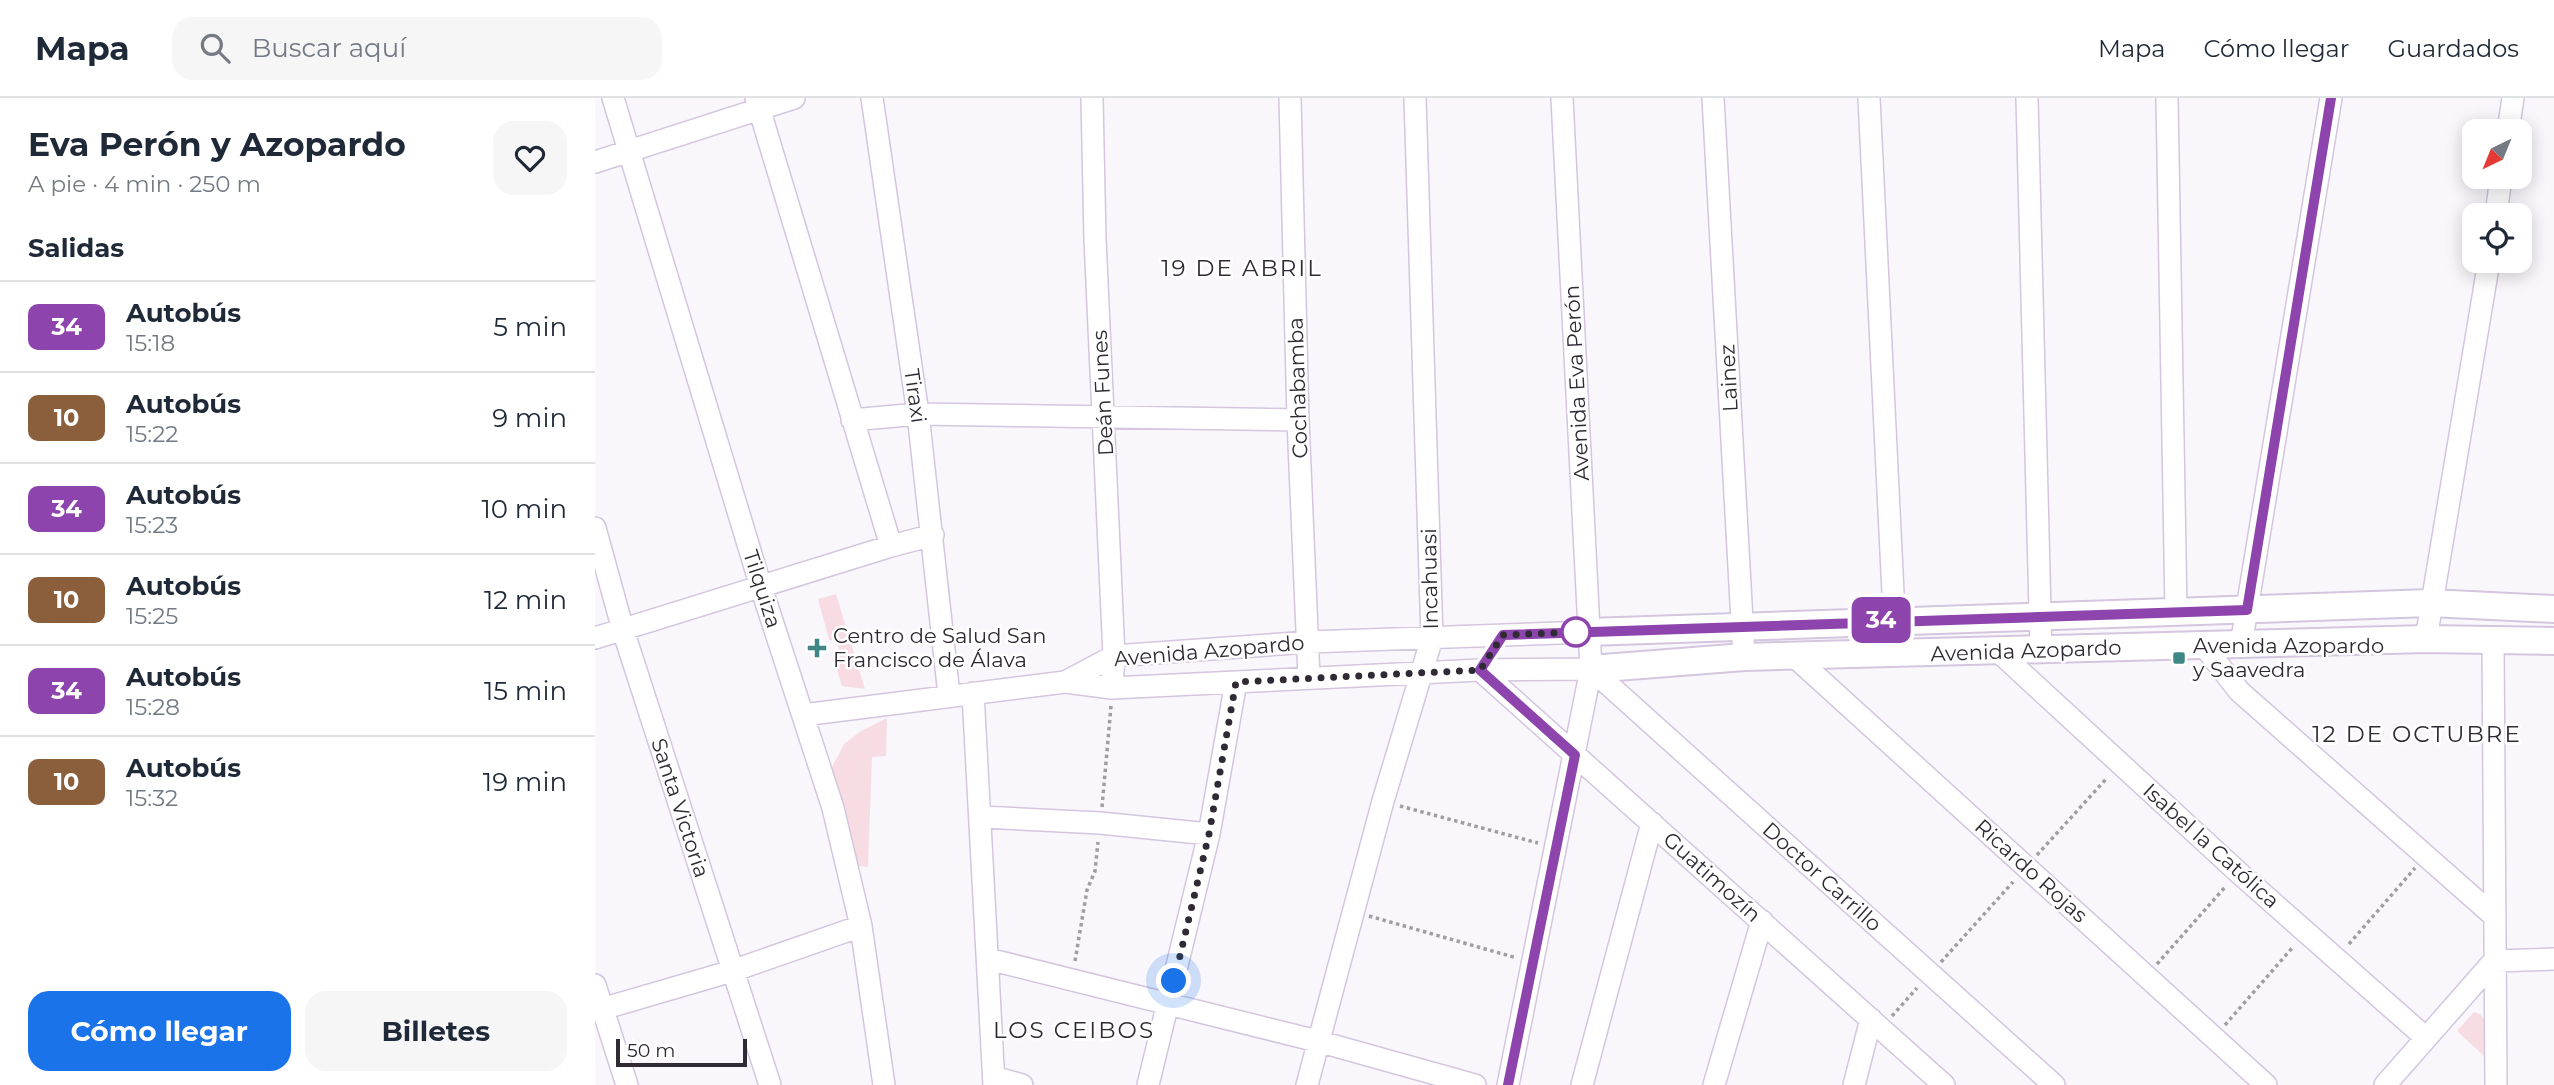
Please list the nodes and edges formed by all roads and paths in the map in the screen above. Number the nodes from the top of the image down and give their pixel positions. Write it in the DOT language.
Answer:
graph roads {
  1 [pos="613,98"];
  2 [pos="794,98"];
  3 [pos="872,98"];
  4 [pos="1093,98"];
  5 [pos="1290,98"];
  6 [pos="1415,98"];
  7 [pos="1562,98"];
  8 [pos="1713,98"];
  9 [pos="1870,98"];
  10 [pos="2027,98"];
  11 [pos="2167,98"];
  12 [pos="2331,98"];
  13 [pos="2513,98"];
  14 [pos="757,104"];
  15 [pos="2510,119"];
  16 [pos="630,151"];
  17 [pos="595,162"];
  18 [pos="2487,273"];
  19 [pos="918,414"];
  20 [pos="1105,418"];
  21 [pos="1298,419"];
  22 [pos="852,420"];
  23 [pos="595,528"];
  24 [pos="933,535"];
  25 [pos="891,545"];
  26 [pos="761,587"];
  27 [pos="2430,603"];
  28 [pos="2554,609"];
  29 [pos="2247,610"];
  30 [pos="2176,611"];
  31 [pos="2041,615"];
  32 [pos="1896,620"];
  33 [pos="1742,625"];
  34 [pos="623,629"];
  35 [pos="1589,632"];
  36 [pos="1503,635"];
  37 [pos="595,638"];
  38 [pos="1431,638"];
  39 [pos="2426,639"];
  40 [pos="2493,641"];
  41 [pos="2554,641"];
  42 [pos="1309,642"];
  43 [pos="2241,645"];
  44 [pos="2204,646"];
  45 [pos="2041,651"];
  46 [pos="1999,652"];
  47 [pos="1896,655"];
  48 [pos="1114,656"];
  49 [pos="1744,657"];
  50 [pos="1795,657"];
  51 [pos="1591,669"];
  52 [pos="1480,670"];
  53 [pos="1419,673"];
  54 [pos="1309,678"];
  55 [pos="1065,682"];
  56 [pos="1236,682"];
  57 [pos="1112,688"];
  58 [pos="973,693"];
  59 [pos="949,695"];
  60 [pos="803,715"];
  61 [pos="1575,755"];
  62 [pos="2120,763"];
  63 [pos="1383,801"];
  64 [pos="982,817"];
  65 [pos="1651,823"];
  66 [pos="1209,834"];
  67 [pos="1557,848"];
  68 [pos="2426,856"];
  69 [pos="2026,867"];
  70 [pos="2238,872"];
  71 [pos="1354,912"];
  72 [pos="2494,916"];
  73 [pos="1762,921"];
  74 [pos="861,926"];
  75 [pos="2306,932"];
  76 [pos="2554,958"];
  77 [pos="988,959"];
  78 [pos="2336,959"];
  79 [pos="2494,961"];
  80 [pos="1532,962"];
  81 [pos="732,971"];
  82 [pos="1930,974"];
  83 [pos="2147,976"];
  84 [pos="595,985"];
  85 [pos="1168,1005"];
  86 [pos="599,1010"];
  87 [pos="1876,1024"];
  88 [pos="2214,1037"];
  89 [pos="2425,1038"];
  90 [pos="1321,1042"];
  91 [pos="994,1081"];
  92 [pos="1443,1081"];
  93 [pos="627,1085"];
  94 [pos="770,1085"];
  95 [pos="884,1085"];
  96 [pos="1022,1085"];
  97 [pos="1148,1085"];
  98 [pos="1307,1085"];
  99 [pos="1475,1085"];
  100 [pos="1508,1085"];
  101 [pos="1581,1085"];
  102 [pos="1714,1085"];
  103 [pos="1854,1085"];
  104 [pos="1944,1085"];
  105 [pos="2054,1085"];
  106 [pos="2266,1085"];
  107 [pos="2385,1085"];
  108 [pos="2496,1085"];
  1 -- 16 [label="street, Tilquiza"];
  2 -- 14 [label="street"];
  3 -- 19 [label="street, Tiraxi"];
  4 -- 20 [label="street, Deán Funes"];
  5 -- 21 [label="street, Cochabamba"];
  6 -- 38 [label="street, Incahuasi"];
  7 -- 35 [label="street, Avenida Eva Perón"];
  8 -- 33 [label="street, Lainez"];
  9 -- 32 [label="street"];
  10 -- 31 [label="street"];
  11 -- 30 [label="street"];
  12 -- 29 [label="street"];
  13 -- 15 [label="street"];
  14 -- 16 [label="street"];
  14 -- 22 [label="street"];
  16 -- 17 [label="street"];
  16 -- 26 [label="street, Tilquiza"];
  18 -- 27 [label="street"];
  19 -- 20 [label="street"];
  19 -- 22 [label="street"];
  19 -- 24 [label="street, Tiraxi"];
  20 -- 21 [label="street"];
  20 -- 48 [label="street, Deán Funes"];
  21 -- 42 [label="street, Cochabamba"];
  22 -- 25 [label="street"];
  23 -- 34 [label="street, Santa Victoria"];
  24 -- 25 [label="street"];
  24 -- 59 [label="street, Tiraxi"];
  25 -- 26 [label="street"];
  26 -- 34 [label="street"];
  26 -- 60 [label="street, Tilquiza"];
  27 -- 28 [label="street, Avenida Azopardo"];
  27 -- 29 [label="street, Avenida Azopardo"];
  27 -- 39 [label="street"];
  29 -- 30 [label="street, Avenida Azopardo"];
  29 -- 43 [label="street"];
  30 -- 31 [label="street, Avenida Azopardo"];
  31 -- 32 [label="street, Avenida Azopardo"];
  31 -- 45 [label="street"];
  32 -- 33 [label="street, Avenida Azopardo"];
  32 -- 47 [label="street"];
  33 -- 35 [label="street, Avenida Azopardo"];
  33 -- 49 [label="street, Lainez"];
  34 -- 37 [label="street"];
  34 -- 81 [label="street, Santa Victoria"];
  35 -- 36 [label="street, Avenida Azopardo"];
  35 -- 51 [label="street, Avenida Eva Perón"];
  36 -- 38 [label="street, Avenida Azopardo"];
  36 -- 52 [label="street"];
  38 -- 42 [label="street, Avenida Azopardo"];
  38 -- 53 [label="street, Incahuasi"];
  39 -- 40 [label="street, Avenida Azopardo"];
  39 -- 43 [label="street, Avenida Azopardo"];
  40 -- 41 [label="street, Avenida Azopardo"];
  40 -- 72 [label="street"];
  42 -- 48 [label="street, Avenida Azopardo"];
  42 -- 54 [label="street, Cochabamba"];
  43 -- 44 [label="street, Avenida Azopardo"];
  44 -- 45 [label="street, Avenida Azopardo"];
  44 -- 68 [label="street"];
  45 -- 46 [label="street, Avenida Azopardo"];
  46 -- 47 [label="street, Avenida Azopardo"];
  46 -- 62 [label="street, Isabel la Católica"];
  47 -- 50 [label="street, Avenida Azopardo"];
  48 -- 55 [label="street, Avenida Azopardo"];
  48 -- 57 [label="street, Deán Funes"];
  49 -- 50 [label="street, Avenida Azopardo"];
  49 -- 51 [label="street, Avenida Azopardo"];
  50 -- 69 [label="street, Ricardo Rojas"];
  51 -- 52 [label="street, Avenida Azopardo"];
  51 -- 61 [label="street, Avenida Eva Perón"];
  51 -- 82 [label="street, Doctor Carrillo"];
  52 -- 53 [label="street, Avenida Azopardo"];
  52 -- 61 [label="street, Guatimozín"];
  53 -- 54 [label="street, Avenida Azopardo"];
  53 -- 63 [label="street, Incahuasi"];
  54 -- 56 [label="street, Avenida Azopardo"];
  55 -- 57 [label="street, Avenida Azopardo"];
  55 -- 58 [label="street"];
  56 -- 57 [label="street, Avenida Azopardo"];
  56 -- 66 [label="street"];
  58 -- 59 [label="street"];
  58 -- 64 [label="street"];
  59 -- 60 [label="street"];
  60 -- 74 [label="street, Tilquiza"];
  61 -- 65 [label="street, Guatimozín"];
  61 -- 67 [label="street, Avenida Eva Perón"];
  62 -- 69 [label="path"];
  62 -- 70 [label="street, Isabel la Católica"];
  63 -- 67 [label="path"];
  63 -- 71 [label="street, Incahuasi"];
  64 -- 66 [label="street"];
  64 -- 77 [label="street"];
  65 -- 73 [label="street, Guatimozín"];
  65 -- 101 [label="street"];
  66 -- 85 [label="street"];
  67 -- 80 [label="street, Avenida Eva Perón"];
  68 -- 72 [label="street"];
  68 -- 78 [label="path"];
  69 -- 82 [label="path"];
  69 -- 83 [label="street, Ricardo Rojas"];
  70 -- 75 [label="street, Isabel la Católica"];
  70 -- 83 [label="path"];
  71 -- 80 [label="path"];
  71 -- 90 [label="street, Incahuasi"];
  72 -- 79 [label="street"];
  73 -- 87 [label="street, Guatimozín"];
  73 -- 102 [label="street"];
  74 -- 81 [label="street"];
  74 -- 95 [label="street, Tilquiza"];
  75 -- 78 [label="street, Isabel la Católica"];
  75 -- 88 [label="path"];
  76 -- 79 [label="street"];
  77 -- 85 [label="street"];
  77 -- 91 [label="street"];
  78 -- 89 [label="street, Isabel la Católica"];
  79 -- 89 [label="street"];
  79 -- 108 [label="street"];
  80 -- 100 [label="street, Avenida Eva Perón"];
  81 -- 86 [label="street"];
  81 -- 94 [label="street, Santa Victoria"];
  82 -- 87 [label="path"];
  82 -- 105 [label="street, Doctor Carrillo"];
  83 -- 88 [label="street, Ricardo Rojas"];
  84 -- 86 [label="street"];
  85 -- 90 [label="street"];
  85 -- 97 [label="street"];
  86 -- 93 [label="street"];
  87 -- 103 [label="street"];
  87 -- 104 [label="street, Guatimozín"];
  88 -- 106 [label="street, Ricardo Rojas"];
  89 -- 107 [label="street"];
  90 -- 92 [label="street"];
  90 -- 98 [label="street, Incahuasi"];
  91 -- 96 [label="street"];
  92 -- 99 [label="street"];
}
